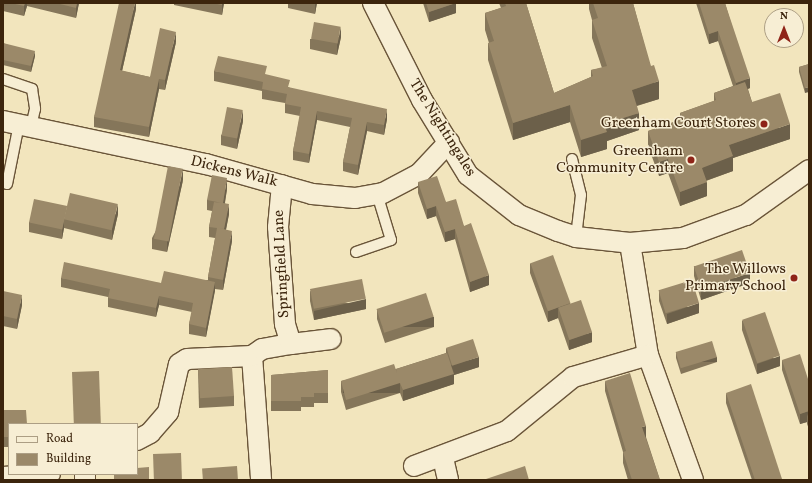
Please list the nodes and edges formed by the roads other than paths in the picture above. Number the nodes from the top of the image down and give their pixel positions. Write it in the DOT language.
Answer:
graph roads {
  1 [pos="373,3"];
  2 [pos="3,79"];
  3 [pos="18,124"];
  4 [pos="449,142"];
  5 [pos="572,159"];
  6 [pos="809,170"];
  7 [pos="7,184"];
  8 [pos="282,185"];
  9 [pos="377,194"];
  10 [pos="576,237"];
  11 [pos="630,243"];
  12 [pos="356,252"];
  13 [pos="331,339"];
  14 [pos="291,344"];
  15 [pos="648,355"];
  16 [pos="252,356"];
  17 [pos="138,439"];
  18 [pos="443,458"];
  19 [pos="414,466"];
  20 [pos="34,475"];
  21 [pos="3,477"];
  22 [pos="260,480"];
  23 [pos="448,480"];
  24 [pos="693,480"];
  1 -- 4 [label="street, The Nightingales"];
  2 -- 3 [label="lane"];
  3 -- 7 [label="lane"];
  3 -- 8 [label="street, Dickens Walk"];
  4 -- 9 [label="street, Dickens Walk"];
  4 -- 10 [label="street, The Nightingales"];
  5 -- 10 [label="lane"];
  6 -- 11 [label="street, The Nightingales"];
  8 -- 9 [label="street, Dickens Walk"];
  8 -- 14 [label="street, Springfield Lane"];
  9 -- 12 [label="lane"];
  10 -- 11 [label="street, The Nightingales"];
  11 -- 15 [label="street"];
  13 -- 14 [label="street"];
  14 -- 16 [label="street"];
  15 -- 18 [label="street"];
  15 -- 24 [label="street"];
  16 -- 17 [label="street"];
  16 -- 22 [label="street"];
  18 -- 19 [label="street"];
  18 -- 23 [label="street"];
  20 -- 21 [label="street"];
}
